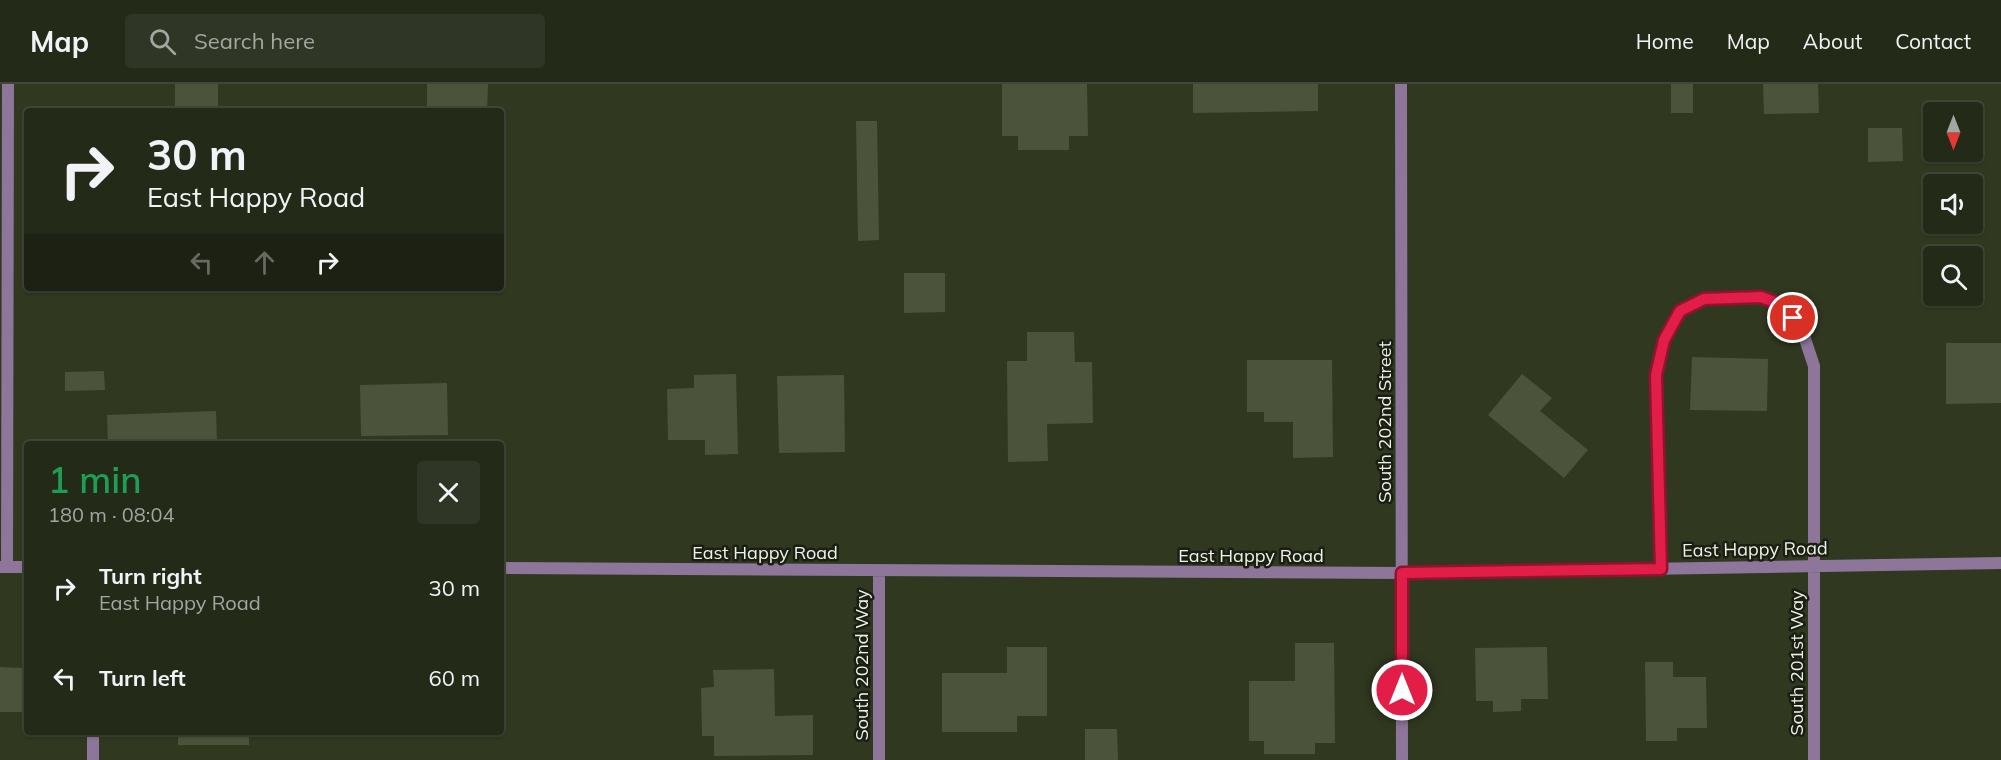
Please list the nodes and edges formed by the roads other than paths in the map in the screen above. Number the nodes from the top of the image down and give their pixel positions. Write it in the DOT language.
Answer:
graph roads {
  1 [pos="8,84"];
  2 [pos="1401,84"];
  3 [pos="2001,563"];
  4 [pos="1814,566"];
  5 [pos="3,567"];
  6 [pos="24,567"];
  7 [pos="504,568"];
  8 [pos="1661,569"];
  9 [pos="879,570"];
  10 [pos="1402,573"];
  11 [pos="93,735"];
  12 [pos="93,760"];
  13 [pos="879,760"];
  14 [pos="1402,760"];
  15 [pos="1814,760"];
  1 -- 5 [label="street"];
  2 -- 10 [label="street, South 202nd Street"];
  3 -- 4 [label="street, East Happy Road"];
  4 -- 8 [label="street, East Happy Road"];
  4 -- 8 [label="street, South 201st Way"];
  4 -- 15 [label="street, South 201st Way"];
  5 -- 6 [label="street"];
  7 -- 9 [label="street, East Happy Road"];
  8 -- 10 [label="street, East Happy Road"];
  9 -- 10 [label="street, East Happy Road"];
  9 -- 13 [label="street, South 202nd Way"];
  10 -- 14 [label="street, South 202nd Street"];
  11 -- 12 [label="street"];
}
